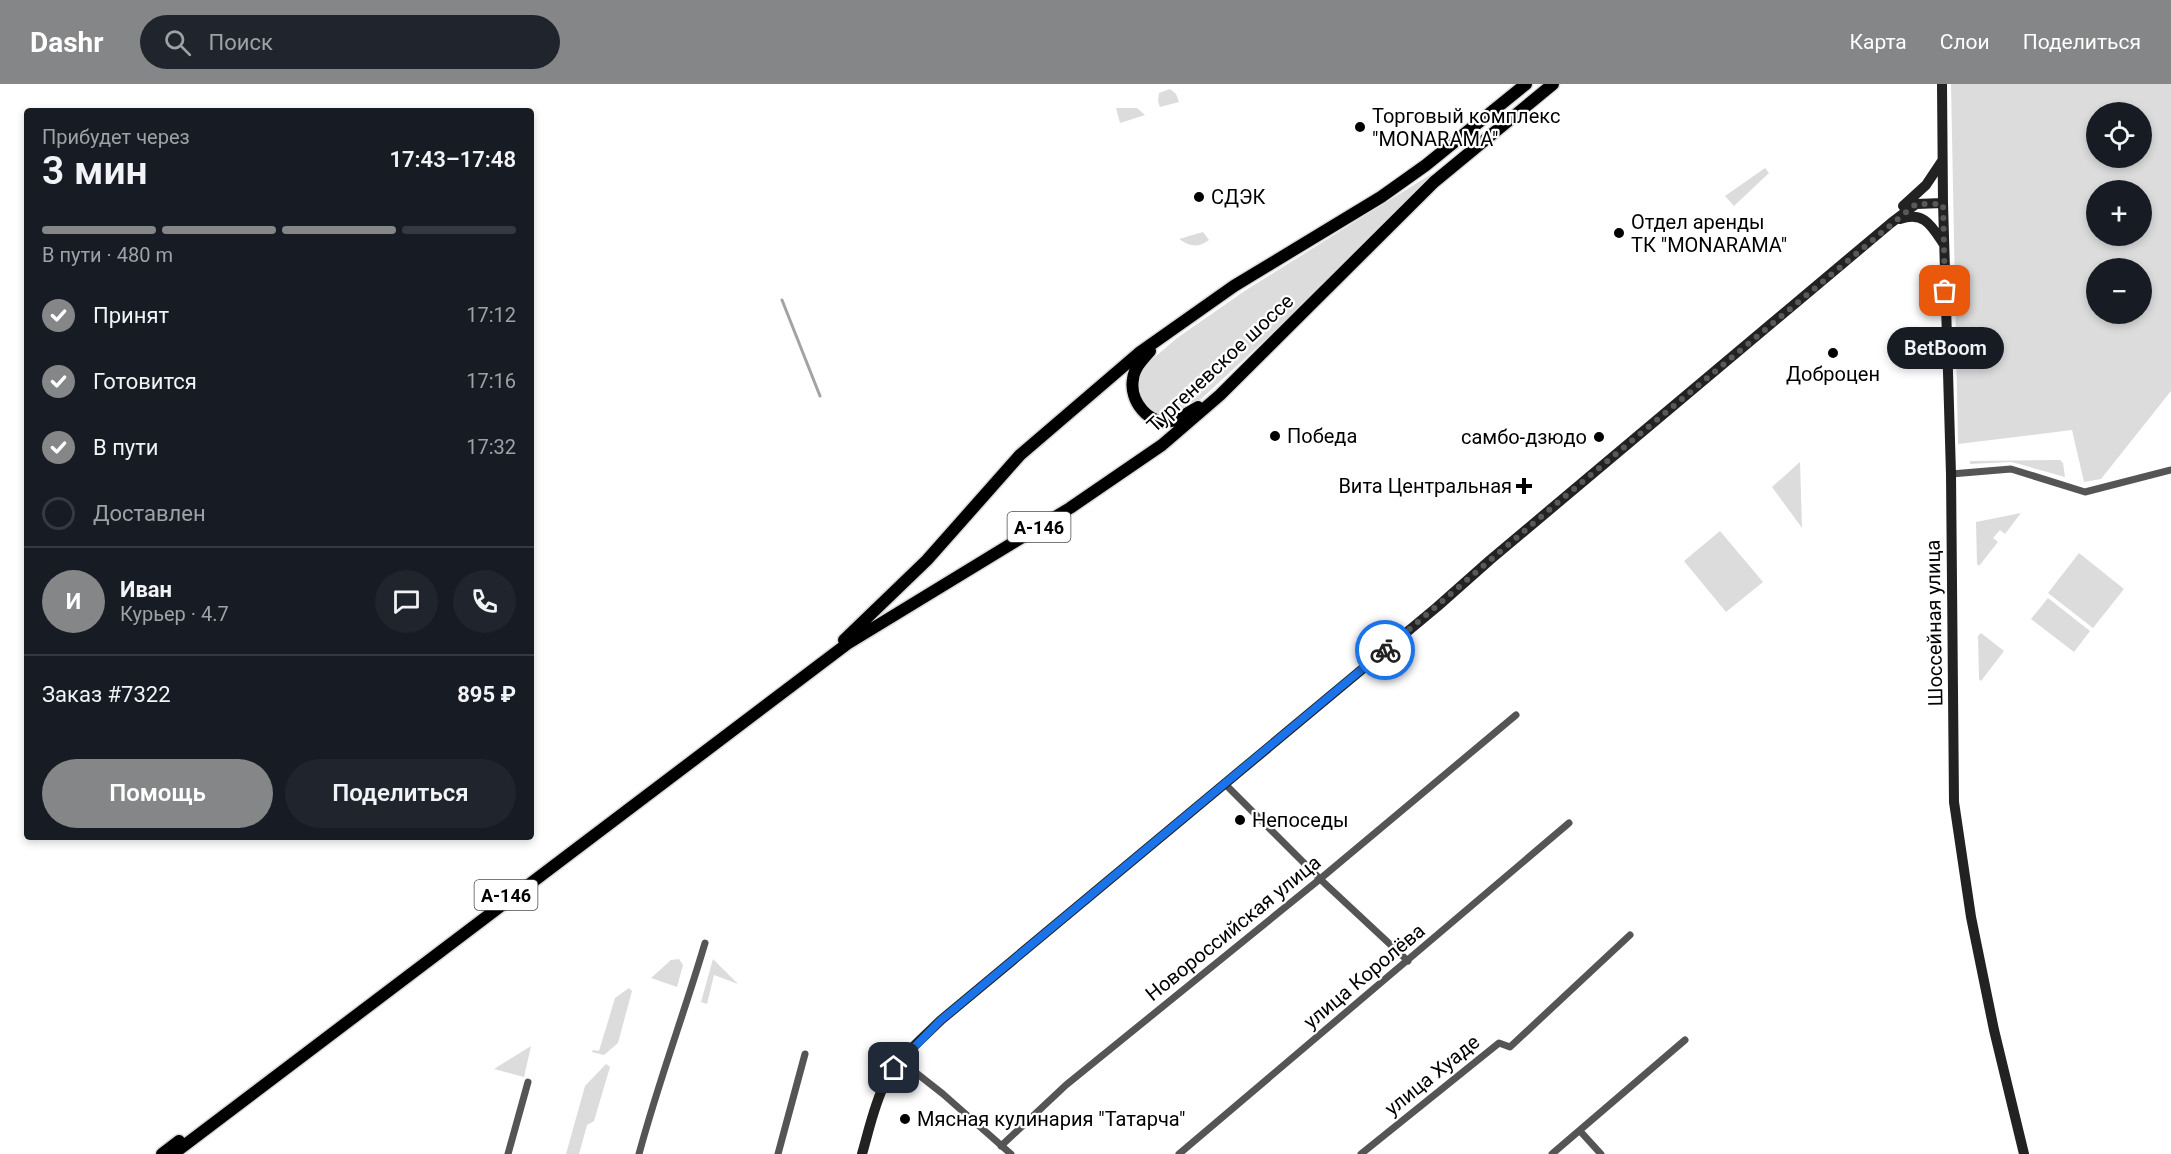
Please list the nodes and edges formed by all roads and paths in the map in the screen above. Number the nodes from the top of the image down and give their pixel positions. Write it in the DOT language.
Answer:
graph roads {
  1 [pos="1526,84"];
  2 [pos="1553,84"];
  3 [pos="1942,84"];
  4 [pos="1942,160"];
  5 [pos="1943,204"];
  6 [pos="1891,223"];
  7 [pos="1944,245"];
  8 [pos="1162,335"];
  9 [pos="1220,395"];
  10 [pos="2171,470"];
  11 [pos="1951,474"];
  12 [pos="846,641"];
  13 [pos="1516,715"];
  14 [pos="1224,783"];
  15 [pos="1569,823"];
  16 [pos="1320,879"];
  17 [pos="1630,935"];
  18 [pos="705,943"];
  19 [pos="1407,961"];
  20 [pos="1685,1040"];
  21 [pos="805,1054"];
  22 [pos="901,1061"];
  23 [pos="528,1082"];
  24 [pos="1580,1131"];
  25 [pos="1001,1146"];
  26 [pos="162,1154"];
  27 [pos="173,1154"];
  28 [pos="508,1154"];
  29 [pos="639,1154"];
  30 [pos="778,1154"];
  31 [pos="862,1154"];
  32 [pos="1011,1154"];
  33 [pos="1179,1154"];
  34 [pos="1361,1154"];
  35 [pos="1552,1154"];
  36 [pos="1601,1154"];
  37 [pos="2024,1154"];
  1 -- 8 [label="highway, Тургеневское шоссе / А-146"];
  2 -- 9 [label="highway, Тургеневское шоссе / А-146"];
  3 -- 4 [label="street, Шоссейная улица"];
  4 -- 5 [label="street, Шоссейная улица"];
  4 -- 6 [label="street"];
  5 -- 6 [label="street"];
  5 -- 7 [label="street, Шоссейная улица"];
  6 -- 7 [label="street"];
  6 -- 14 [label="street"];
  7 -- 11 [label="street, Шоссейная улица"];
  8 -- 9 [label="highway, А-146"];
  8 -- 12 [label="highway, Тургеневское шоссе / А-146"];
  9 -- 12 [label="highway, Тургеневское шоссе / А-146"];
  10 -- 11 [label="street"];
  11 -- 37 [label="street, Шоссейная улица"];
  12 -- 26 [label="highway, А-146"];
  12 -- 27 [label="highway, А-146"];
  13 -- 16 [label="street, Новороссийская улица"];
  14 -- 16 [label="street"];
  14 -- 22 [label="street"];
  15 -- 19 [label="street, улица Королёва"];
  16 -- 19 [label="street"];
  16 -- 25 [label="street, Новороссийская улица"];
  17 -- 34 [label="street, улица Хуаде"];
  18 -- 29 [label="street"];
  19 -- 33 [label="street, улица Королёва"];
  20 -- 24 [label="street"];
  21 -- 30 [label="street"];
  22 -- 25 [label="street"];
  22 -- 31 [label="street"];
  23 -- 28 [label="street"];
  24 -- 35 [label="street"];
  24 -- 36 [label="street"];
  25 -- 32 [label="street"];
}
